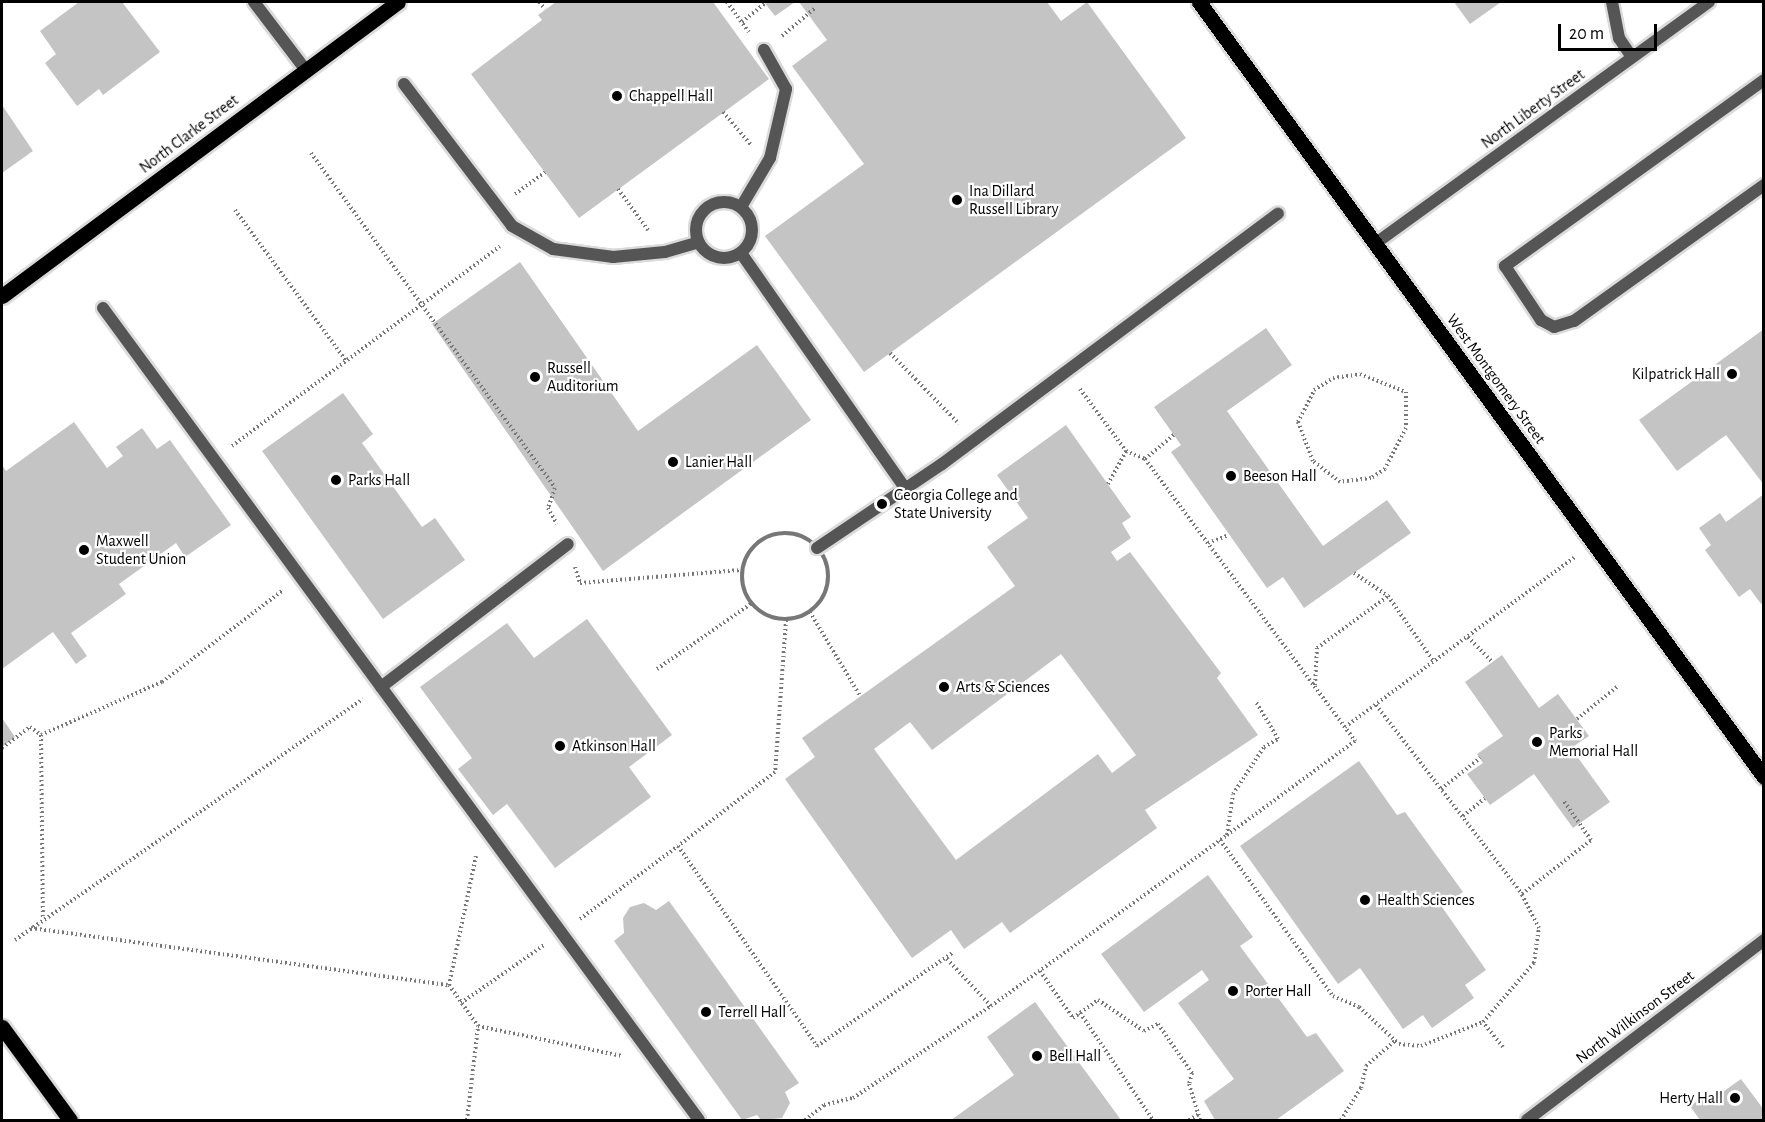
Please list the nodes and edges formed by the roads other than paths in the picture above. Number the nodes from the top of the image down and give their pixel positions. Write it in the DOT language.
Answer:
graph roads {
  1 [pos="254,2"];
  2 [pos="398,2"];
  3 [pos="1199,2"];
  4 [pos="1612,2"];
  5 [pos="1709,2"];
  6 [pos="764,51"];
  7 [pos="1632,57"];
  8 [pos="305,69"];
  9 [pos="1764,80"];
  10 [pos="404,84"];
  11 [pos="1764,185"];
  12 [pos="741,207"];
  13 [pos="1278,214"];
  14 [pos="699,242"];
  15 [pos="1376,243"];
  16 [pos="741,253"];
  17 [pos="2,296"];
  18 [pos="103,308"];
  19 [pos="905,488"];
  20 [pos="568,544"];
  21 [pos="818,548"];
  22 [pos="381,687"];
  23 [pos="1764,777"];
  24 [pos="1764,940"];
  25 [pos="2,1027"];
  26 [pos="70,1120"];
  27 [pos="699,1120"];
  28 [pos="1527,1120"];
  1 -- 8 [label="street"];
  2 -- 8 [label="main road, North Clarke Street"];
  3 -- 15 [label="main road, West Montgomery Street"];
  4 -- 7 [label="street"];
  5 -- 7 [label="street, North Liberty Street"];
  6 -- 12 [label="street"];
  7 -- 15 [label="street, North Liberty Street"];
  8 -- 17 [label="main road, North Clarke Street"];
  9 -- 11 [label="street"];
  10 -- 14 [label="street"];
  12 -- 14 [label="street"];
  12 -- 16 [label="street"];
  13 -- 19 [label="street"];
  14 -- 16 [label="street"];
  15 -- 23 [label="main road, West Montgomery Street"];
  16 -- 19 [label="street"];
  18 -- 22 [label="street"];
  19 -- 21 [label="street"];
  20 -- 22 [label="street"];
  22 -- 27 [label="street"];
  24 -- 28 [label="street, North Wilkinson Street"];
  25 -- 26 [label="main road"];
}
